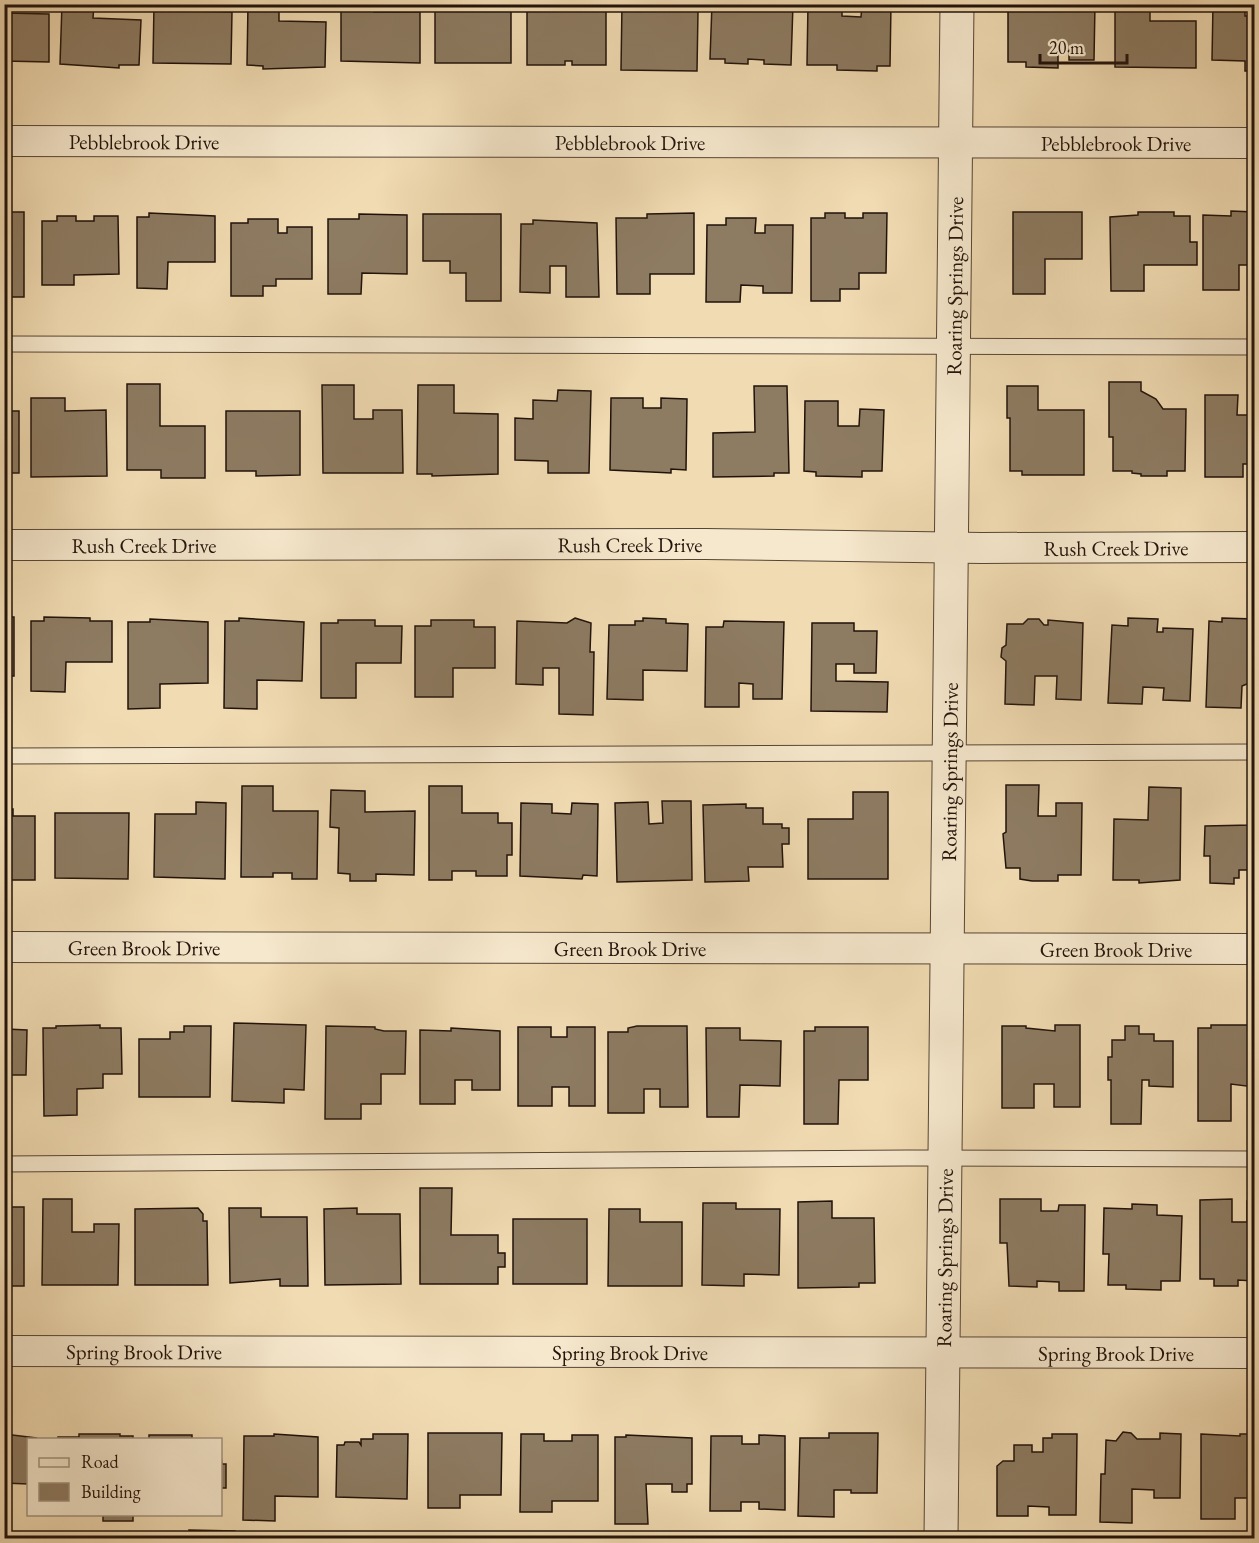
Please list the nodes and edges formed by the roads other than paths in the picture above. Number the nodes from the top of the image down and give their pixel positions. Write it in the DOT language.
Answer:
graph roads {
  1 [pos="957,4"];
  2 [pos="4,141"];
  3 [pos="956,143"];
  4 [pos="1254,143"];
  5 [pos="4,344"];
  6 [pos="954,345"];
  7 [pos="1254,347"];
  8 [pos="4,545"];
  9 [pos="1254,547"];
  10 [pos="952,548"];
  11 [pos="950,751"];
  12 [pos="1254,752"];
  13 [pos="4,756"];
  14 [pos="4,947"];
  15 [pos="947,947"];
  16 [pos="1254,949"];
  17 [pos="945,1158"];
  18 [pos="1254,1159"];
  19 [pos="4,1164"];
  20 [pos="4,1351"];
  21 [pos="943,1352"];
  22 [pos="1254,1353"];
  23 [pos="941,1539"];
  1 -- 3 [label="street, Roaring Springs Drive"];
  2 -- 3 [label="street, Pebblebrook Drive"];
  3 -- 4 [label="street, Pebblebrook Drive"];
  3 -- 6 [label="street, Roaring Springs Drive"];
  5 -- 6 [label="lane"];
  6 -- 7 [label="lane"];
  6 -- 10 [label="street, Roaring Springs Drive"];
  8 -- 10 [label="street, Rush Creek Drive"];
  9 -- 10 [label="street, Rush Creek Drive"];
  10 -- 11 [label="street, Roaring Springs Drive"];
  11 -- 12 [label="lane"];
  11 -- 13 [label="lane"];
  11 -- 15 [label="street, Roaring Springs Drive"];
  14 -- 15 [label="street, Green Brook Drive"];
  15 -- 16 [label="street, Green Brook Drive"];
  15 -- 17 [label="street, Roaring Springs Drive"];
  17 -- 18 [label="lane"];
  17 -- 19 [label="lane"];
  17 -- 21 [label="street, Roaring Springs Drive"];
  20 -- 21 [label="street, Spring Brook Drive"];
  21 -- 22 [label="street, Spring Brook Drive"];
  21 -- 23 [label="street, Roaring Springs Drive"];
}
